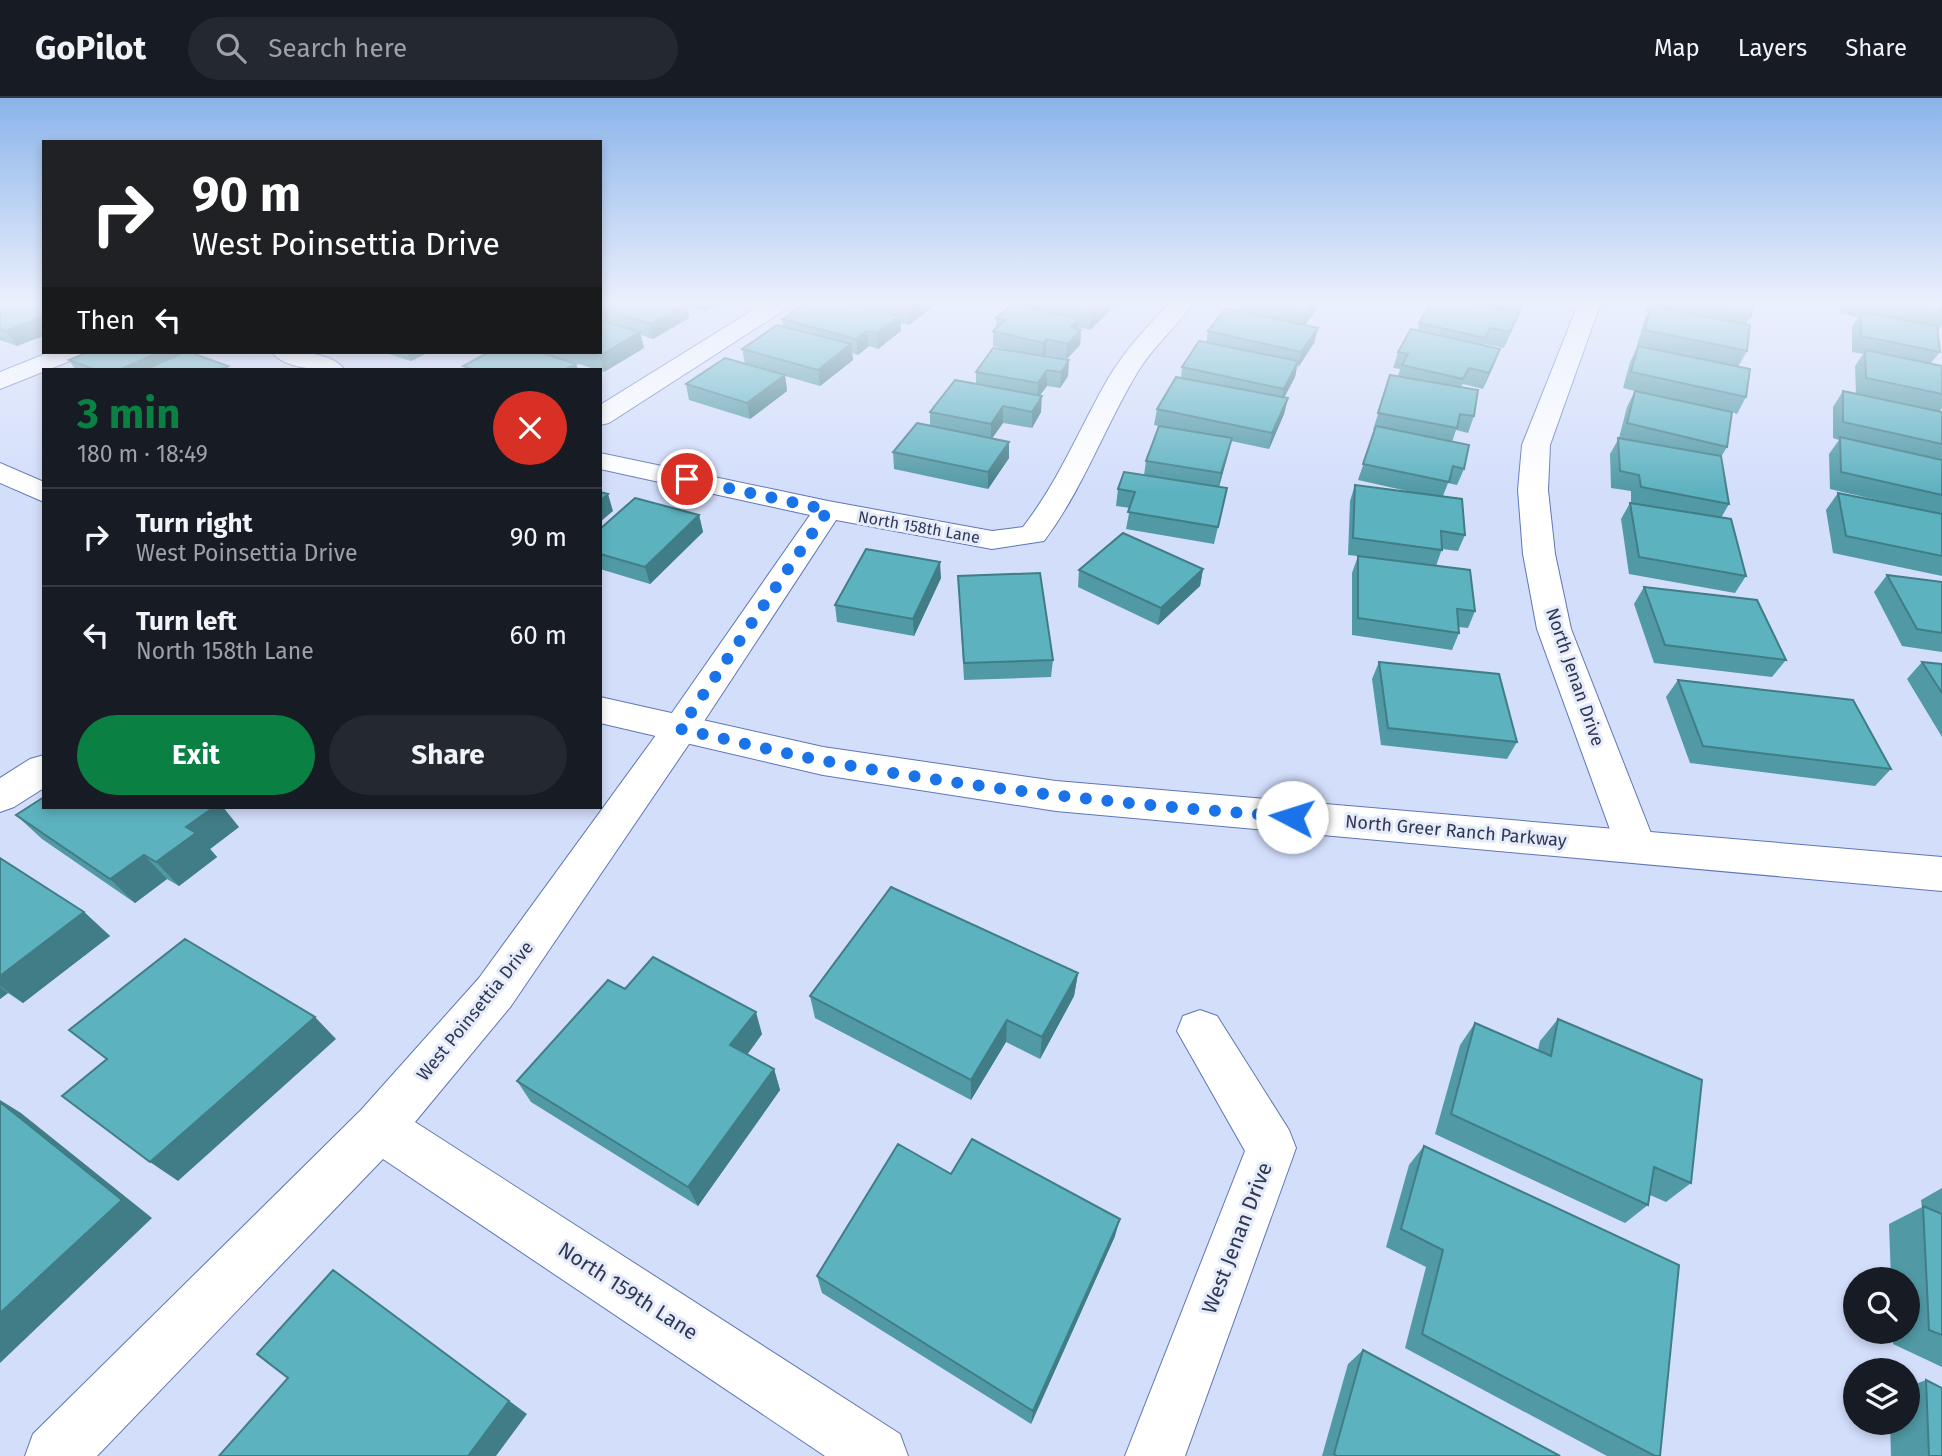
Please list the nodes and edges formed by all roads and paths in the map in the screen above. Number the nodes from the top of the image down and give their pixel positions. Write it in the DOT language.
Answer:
graph roads {
  1 [pos="38,365"];
  2 [pos="681,365"];
  3 [pos="1130,365"];
  4 [pos="1564,365"];
  5 [pos="0,381"];
  6 [pos="602,416"];
  7 [pos="602,461"];
  8 [pos="0,473"];
  9 [pos="42,492"];
  10 [pos="828,510"];
  11 [pos="602,710"];
  12 [pos="680,729"];
  13 [pos="42,770"];
  14 [pos="0,797"];
  15 [pos="1636,846"];
  16 [pos="1942,874"];
  17 [pos="1200,1031"];
  18 [pos="379,1127"];
  19 [pos="55,1456"];
  20 [pos="878,1456"];
  21 [pos="1155,1456"];
  1 -- 5 [label="street"];
  2 -- 6 [label="street"];
  3 -- 10 [label="street, North 158th Lane"];
  4 -- 15 [label="street, North Jenan Drive"];
  7 -- 10 [label="street, North 158th Lane"];
  8 -- 9 [label="street"];
  10 -- 12 [label="street, West Poinsettia Drive"];
  11 -- 12 [label="street, North Greer Ranch Parkway"];
  12 -- 15 [label="street, North Greer Ranch Parkway"];
  12 -- 18 [label="street, West Poinsettia Drive"];
  13 -- 14 [label="street"];
  15 -- 16 [label="street, North Greer Ranch Parkway"];
  17 -- 21 [label="street, West Jenan Drive"];
  18 -- 19 [label="street, West Poinsettia Drive"];
  18 -- 20 [label="street, North 159th Lane"];
}
